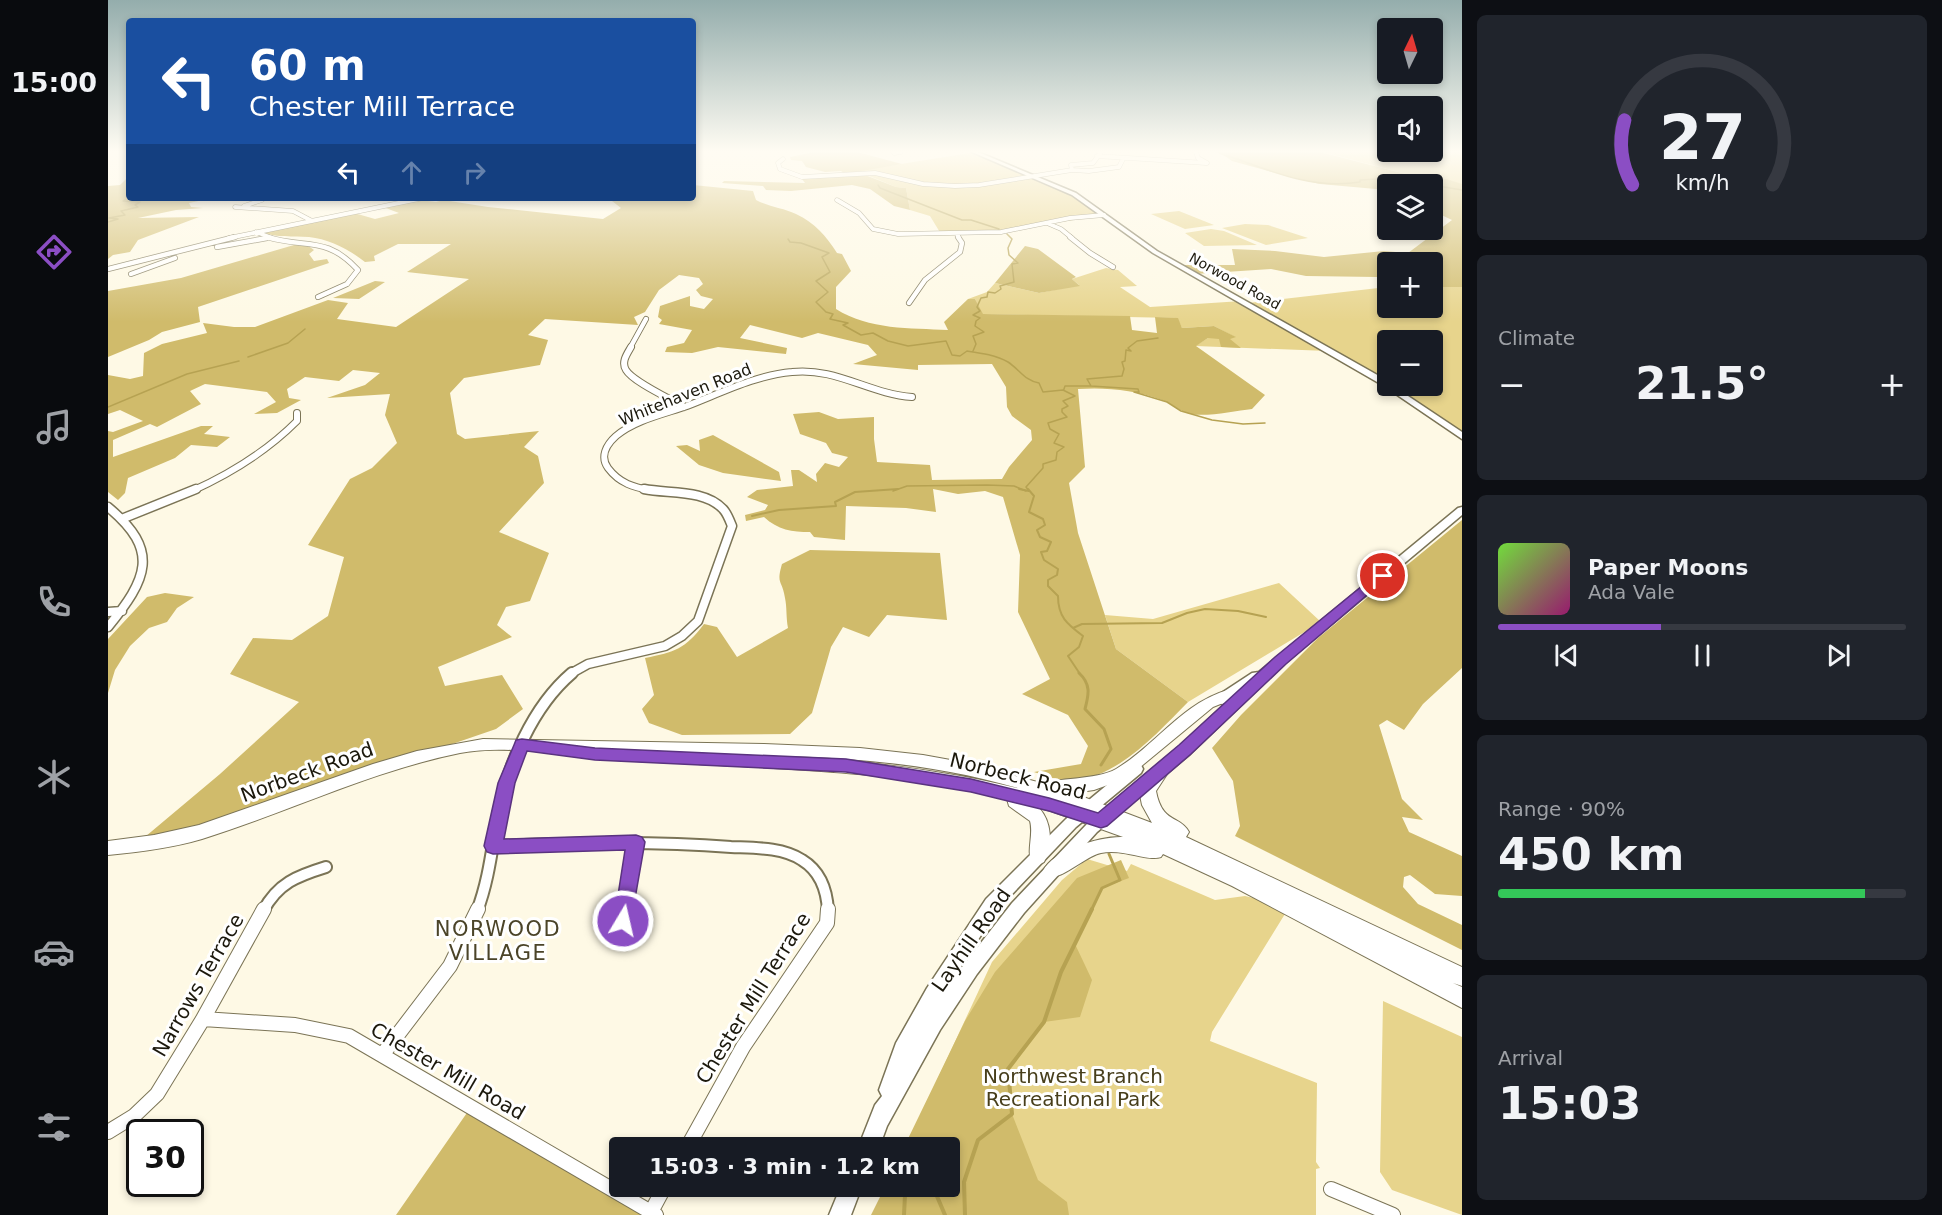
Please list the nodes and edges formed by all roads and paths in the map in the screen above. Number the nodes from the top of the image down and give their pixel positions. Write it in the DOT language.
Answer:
graph roads {
  1 [pos="260,209"];
  2 [pos="371,209"];
  3 [pos="852,209"];
  4 [pos="1095,209"];
  5 [pos="1104,215"];
  6 [pos="312,221"];
  7 [pos="1046,223"];
  8 [pos="255,232"];
  9 [pos="957,234"];
  10 [pos="267,238"];
  11 [pos="1113,267"];
  12 [pos="108,269"];
  13 [pos="131,274"];
  14 [pos="318,297"];
  15 [pos="909,303"];
  16 [pos="646,319"];
  17 [pos="1377,379"];
  18 [pos="1404,396"];
  19 [pos="912,397"];
  20 [pos="684,406"];
  21 [pos="297,413"];
  22 [pos="1462,436"];
  23 [pos="108,507"];
  24 [pos="1462,510"];
  25 [pos="124,518"];
  26 [pos="122,611"];
  27 [pos="108,612"];
  28 [pos="108,627"];
  29 [pos="1281,660"];
  30 [pos="1228,694"];
  31 [pos="522,745"];
  32 [pos="1163,768"];
  33 [pos="1008,779"];
  34 [pos="971,785"];
  35 [pos="1097,813"];
  36 [pos="636,842"];
  37 [pos="493,846"];
  38 [pos="108,848"];
  39 [pos="1038,857"];
  40 [pos="326,867"];
  41 [pos="1052,871"];
  42 [pos="623,921"];
  43 [pos="1324,925"];
  44 [pos="1392,943"];
  45 [pos="1462,977"];
  46 [pos="1462,998"];
  47 [pos="203,1019"];
  48 [pos="383,1054"];
  49 [pos="879,1120"];
  50 [pos="108,1132"];
  51 [pos="693,1137"];
  52 [pos="872,1137"];
  53 [pos="1331,1189"];
  54 [pos="660,1197"];
  55 [pos="847,1197"];
  56 [pos="653,1214"];
  57 [pos="840,1215"];
  58 [pos="1393,1215"];
  1 -- 6 [label="street"];
  2 -- 6 [label="street"];
  3 -- 9 [label="street"];
  4 -- 5 [label="main road, Norwood Road"];
  5 -- 7 [label="street"];
  5 -- 17 [label="main road, Norwood Road"];
  6 -- 8 [label="street"];
  7 -- 9 [label="street"];
  7 -- 11 [label="street"];
  8 -- 10 [label="street"];
  8 -- 12 [label="street"];
  9 -- 15 [label="street"];
  10 -- 13 [label="street"];
  10 -- 14 [label="street"];
  16 -- 20 [label="street"];
  18 -- 22 [label="main road, Norwood Road"];
  19 -- 20 [label="street, Whitehaven Road"];
  20 -- 31 [label="street, Whitehaven Road"];
  21 -- 25 [label="street"];
  23 -- 25 [label="street"];
  24 -- 29 [label="main road, Layhill Road"];
  25 -- 26 [label="street"];
  26 -- 27 [label="street"];
  26 -- 28 [label="street"];
  29 -- 30 [label="main road, Layhill Road"];
  29 -- 32 [label="main road, Layhill Road"];
  30 -- 33 [label="main road"];
  30 -- 35 [label="main road, Layhill Road"];
  31 -- 33 [label="main road, Norbeck Road"];
  31 -- 34 [label="main road, Norbeck Road"];
  31 -- 37 [label="street"];
  31 -- 38 [label="main road, Norbeck Road"];
  32 -- 35 [label="main road, Layhill Road"];
  32 -- 44 [label="main road"];
  33 -- 35 [label="main road, Norbeck Road"];
  34 -- 35 [label="main road, Norbeck Road"];
  34 -- 39 [label="main road"];
  35 -- 39 [label="main road, Layhill Road"];
  35 -- 41 [label="main road, Layhill Road"];
  35 -- 43 [label="main road, Norbeck Road"];
  35 -- 44 [label="main road, Norbeck Road"];
  36 -- 37 [label="street, Chester Mill Terrace"];
  36 -- 42 [label="street"];
  36 -- 51 [label="street, Chester Mill Terrace"];
  37 -- 48 [label="street"];
  39 -- 49 [label="main road, Layhill Road"];
  40 -- 47 [label="street, Narrows Terrace"];
  41 -- 43 [label="main road"];
  41 -- 49 [label="main road, Layhill Road"];
  43 -- 46 [label="main road, Norbeck Road"];
  44 -- 45 [label="main road, Norbeck Road"];
  47 -- 48 [label="street, Chester Mill Road"];
  47 -- 50 [label="street, Narrows Terrace"];
  48 -- 56 [label="street, Chester Mill Road"];
  49 -- 52 [label="main road, Layhill Road"];
  53 -- 58 [label="street"];
  54 -- 56 [label="street"];
  55 -- 57 [label="main road"];
}
